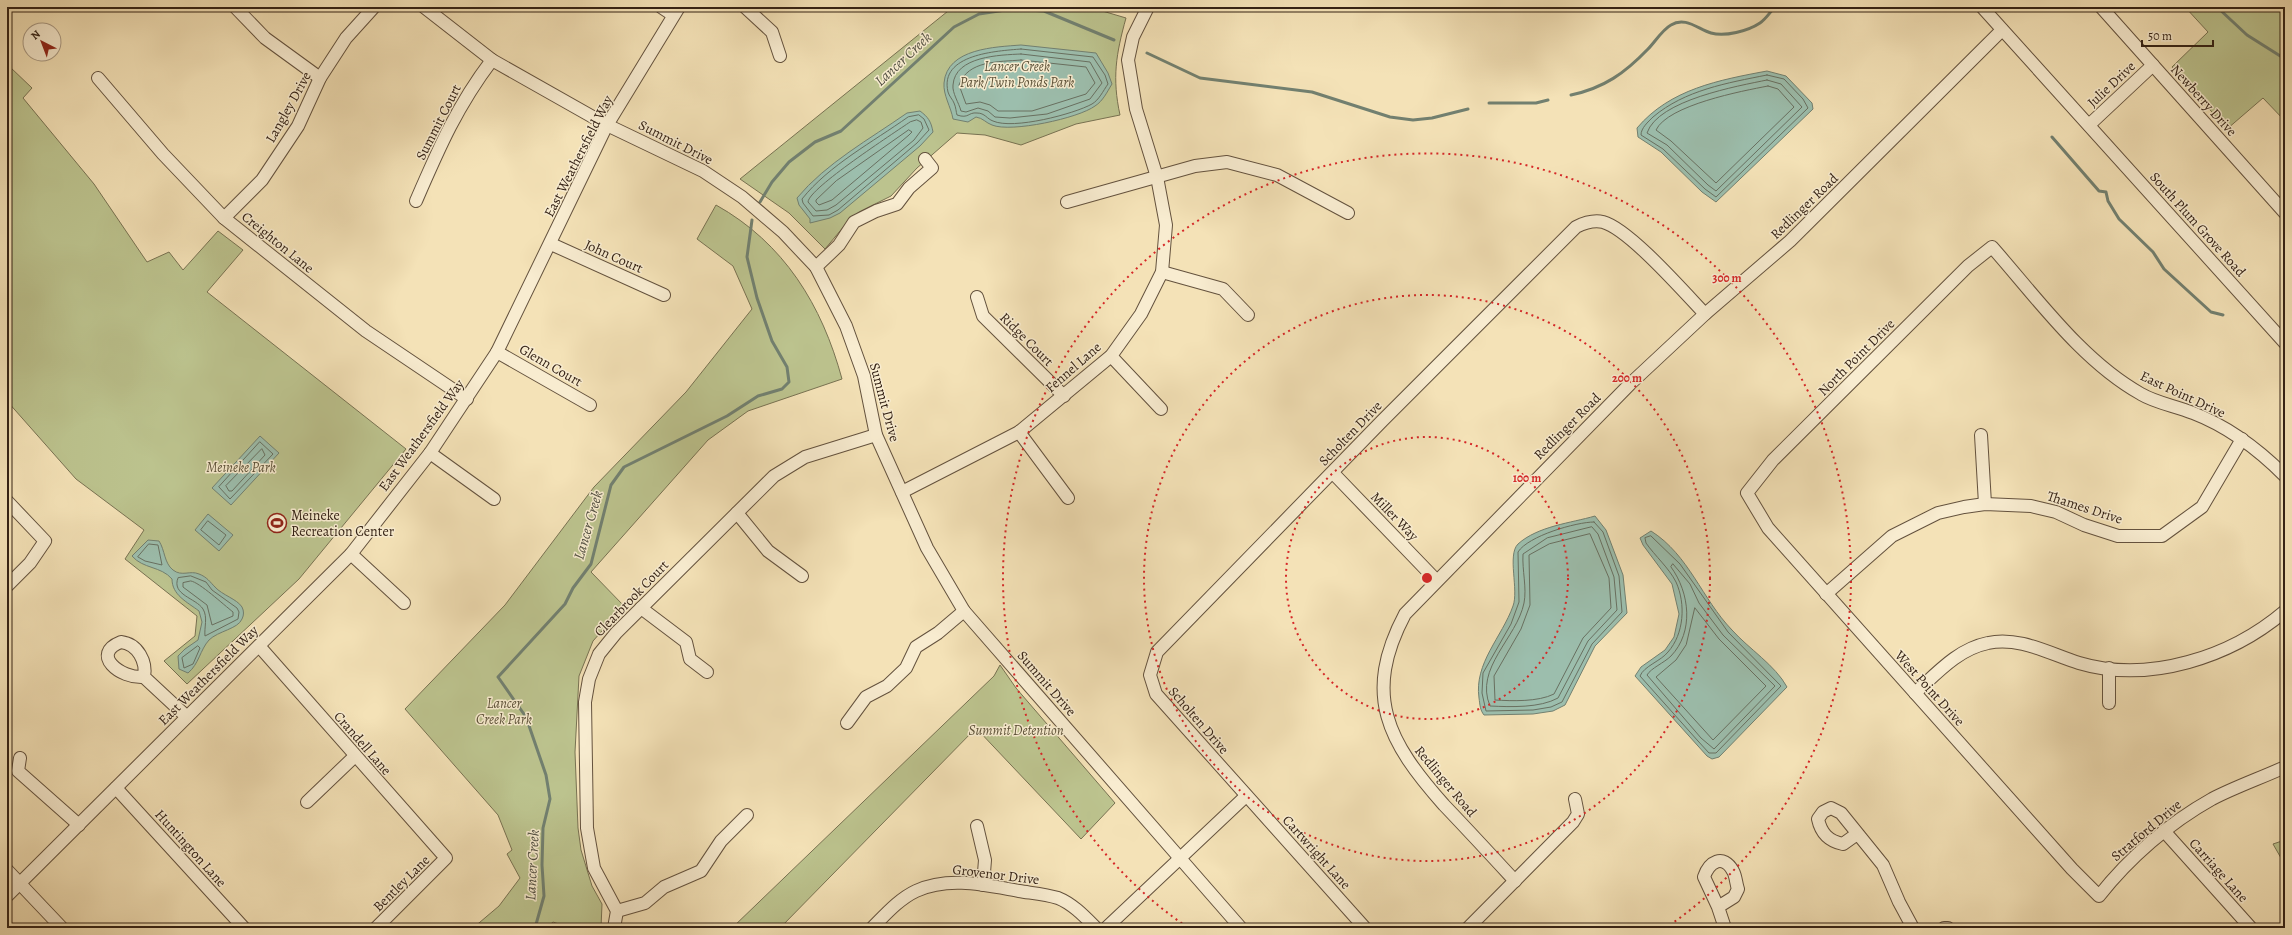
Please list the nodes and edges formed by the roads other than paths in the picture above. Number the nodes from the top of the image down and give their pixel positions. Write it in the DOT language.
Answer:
graph roads {
  1 [pos="236,7"];
  2 [pos="374,7"];
  3 [pos="424,7"];
  4 [pos="661,7"];
  5 [pos="745,7"];
  6 [pos="1148,7"];
  7 [pos="1982,7"];
  8 [pos="2101,7"];
  9 [pos="676,11"];
  10 [pos="2002,30"];
  11 [pos="780,56"];
  12 [pos="492,60"];
  13 [pos="2154,66"];
  14 [pos="98,78"];
  15 [pos="320,78"];
  16 [pos="608,125"];
  17 [pos="2088,125"];
  18 [pos="925,159"];
  19 [pos="1156,177"];
  20 [pos="416,201"];
  21 [pos="1067,202"];
  22 [pos="1348,213"];
  23 [pos="2285,213"];
  24 [pos="224,218"];
  25 [pos="551,244"];
  26 [pos="1992,247"];
  27 [pos="816,268"];
  28 [pos="1162,272"];
  29 [pos="664,295"];
  30 [pos="977,297"];
  31 [pos="1705,314"];
  32 [pos="1248,315"];
  33 [pos="2285,343"];
  34 [pos="497,352"];
  35 [pos="1111,356"];
  36 [pos="1064,396"];
  37 [pos="467,399"];
  38 [pos="590,405"];
  39 [pos="1161,409"];
  40 [pos="1019,432"];
  41 [pos="876,435"];
  42 [pos="1980,436"];
  43 [pos="2242,439"];
  44 [pos="430,453"];
  45 [pos="1333,473"];
  46 [pos="2285,476"];
  47 [pos="902,492"];
  48 [pos="1747,493"];
  49 [pos="1068,498"];
  50 [pos="494,499"];
  51 [pos="7,501"];
  52 [pos="1985,504"];
  53 [pos="736,513"];
  54 [pos="351,554"];
  55 [pos="802,576"];
  56 [pos="1436,580"];
  57 [pos="7,586"];
  58 [pos="1826,594"];
  59 [pos="404,603"];
  60 [pos="641,608"];
  61 [pos="964,611"];
  62 [pos="2285,612"];
  63 [pos="259,646"];
  64 [pos="2109,668"];
  65 [pos="707,672"];
  66 [pos="144,677"];
  67 [pos="1915,693"];
  68 [pos="2109,704"];
  69 [pos="187,717"];
  70 [pos="847,723"];
  71 [pos="355,756"];
  72 [pos="20,758"];
  73 [pos="2285,767"];
  74 [pos="116,788"];
  75 [pos="1246,796"];
  76 [pos="1575,799"];
  77 [pos="307,802"];
  78 [pos="747,815"];
  79 [pos="79,825"];
  80 [pos="977,826"];
  81 [pos="2164,831"];
  82 [pos="1857,834"];
  83 [pos="446,858"];
  84 [pos="1179,858"];
  85 [pos="7,870"];
  86 [pos="1515,881"];
  87 [pos="20,882"];
  88 [pos="983,885"];
  89 [pos="7,896"];
  90 [pos="2099,896"];
  91 [pos="1718,907"];
  92 [pos="617,911"];
  93 [pos="62,928"];
  94 [pos="244,928"];
  95 [pos="376,928"];
  96 [pos="614,928"];
  97 [pos="872,928"];
  98 [pos="1096,928"];
  99 [pos="1106,928"];
  100 [pos="1241,928"];
  101 [pos="1365,928"];
  102 [pos="1468,928"];
  103 [pos="1725,928"];
  104 [pos="1913,928"];
  105 [pos="2251,928"];
  1 -- 15 [label="street"];
  2 -- 15 [label="street, Langley Drive"];
  3 -- 12 [label="street, Summit Drive"];
  4 -- 9 [label="street"];
  5 -- 11 [label="street"];
  6 -- 19 [label="street, Fennel Lane"];
  7 -- 10 [label="street, South Plum Grove Road"];
  8 -- 13 [label="street, Newberry Drive"];
  9 -- 16 [label="street, East Weathersfield Way"];
  10 -- 17 [label="street, South Plum Grove Road"];
  10 -- 31 [label="street, Redlinger Road"];
  12 -- 16 [label="street, Summit Drive"];
  12 -- 20 [label="street, Summit Court"];
  13 -- 17 [label="street, Julie Drive"];
  13 -- 23 [label="street, Newberry Drive"];
  14 -- 24 [label="street, Creighton Lane"];
  15 -- 24 [label="street, Langley Drive"];
  16 -- 25 [label="street, East Weathersfield Way"];
  16 -- 27 [label="street, Summit Drive"];
  17 -- 33 [label="street, South Plum Grove Road"];
  18 -- 27 [label="street"];
  19 -- 21 [label="street"];
  19 -- 22 [label="street"];
  19 -- 28 [label="street, Fennel Lane"];
  24 -- 37 [label="street, Creighton Lane"];
  25 -- 29 [label="street, John Court"];
  25 -- 34 [label="street, East Weathersfield Way"];
  26 -- 43 [label="street, East Point Drive"];
  26 -- 48 [label="street, North Point Drive"];
  27 -- 41 [label="street, Summit Drive"];
  28 -- 32 [label="street"];
  28 -- 35 [label="street, Fennel Lane"];
  30 -- 36 [label="street, Ridge Court"];
  31 -- 45 [label="street, Scholten Drive"];
  31 -- 56 [label="street, Redlinger Road"];
  34 -- 37 [label="street, East Weathersfield Way"];
  34 -- 38 [label="street, Glenn Court"];
  35 -- 36 [label="street, Fennel Lane"];
  35 -- 39 [label="street"];
  36 -- 40 [label="street, Fennel Lane"];
  37 -- 44 [label="street, East Weathersfield Way"];
  40 -- 47 [label="street, Fennel Lane"];
  40 -- 49 [label="street"];
  41 -- 47 [label="street, Summit Drive"];
  41 -- 53 [label="street, Clearbrook Court"];
  42 -- 52 [label="street"];
  43 -- 46 [label="street, East Point Drive"];
  43 -- 52 [label="street, Thames Drive"];
  44 -- 50 [label="street"];
  44 -- 54 [label="street, East Weathersfield Way"];
  45 -- 56 [label="street, Miller Way"];
  45 -- 75 [label="street, Scholten Drive"];
  47 -- 61 [label="street, Summit Drive"];
  48 -- 58 [label="street, West Point Drive"];
  51 -- 57 [label="street"];
  52 -- 58 [label="street, Thames Drive"];
  53 -- 55 [label="street"];
  53 -- 60 [label="street, Clearbrook Court"];
  54 -- 59 [label="street"];
  54 -- 63 [label="street, East Weathersfield Way"];
  56 -- 86 [label="street, Redlinger Road"];
  58 -- 67 [label="street, West Point Drive"];
  60 -- 65 [label="street"];
  60 -- 92 [label="street, Clearbrook Court"];
  61 -- 70 [label="street"];
  61 -- 84 [label="street, Summit Drive"];
  62 -- 64 [label="street"];
  63 -- 69 [label="street, East Weathersfield Way"];
  63 -- 71 [label="street, Crandell Lane"];
  64 -- 67 [label="street"];
  64 -- 68 [label="street"];
  66 -- 69 [label="street"];
  67 -- 90 [label="street, West Point Drive"];
  69 -- 74 [label="street, East Weathersfield Way"];
  71 -- 77 [label="street"];
  71 -- 83 [label="street, Crandell Lane"];
  72 -- 79 [label="street"];
  73 -- 81 [label="street, Stratford Drive"];
  74 -- 79 [label="street, East Weathersfield Way"];
  74 -- 94 [label="street, Huntington Lane"];
  75 -- 84 [label="street"];
  75 -- 101 [label="street, Cartwright Lane"];
  76 -- 86 [label="street"];
  78 -- 92 [label="street"];
  79 -- 87 [label="street, East Weathersfield Way"];
  80 -- 88 [label="street"];
  81 -- 90 [label="street, Stratford Drive"];
  81 -- 105 [label="street, Carriage Lane"];
  82 -- 104 [label="street"];
  83 -- 95 [label="street, Bentley Lane"];
  84 -- 99 [label="street"];
  84 -- 100 [label="street, Summit Drive"];
  85 -- 87 [label="street"];
  86 -- 102 [label="street"];
  87 -- 89 [label="street, East Weathersfield Way"];
  87 -- 93 [label="street"];
  88 -- 97 [label="street, Grovenor Drive"];
  88 -- 98 [label="street, Grovenor Drive"];
  91 -- 103 [label="street"];
  92 -- 96 [label="street"];
}
